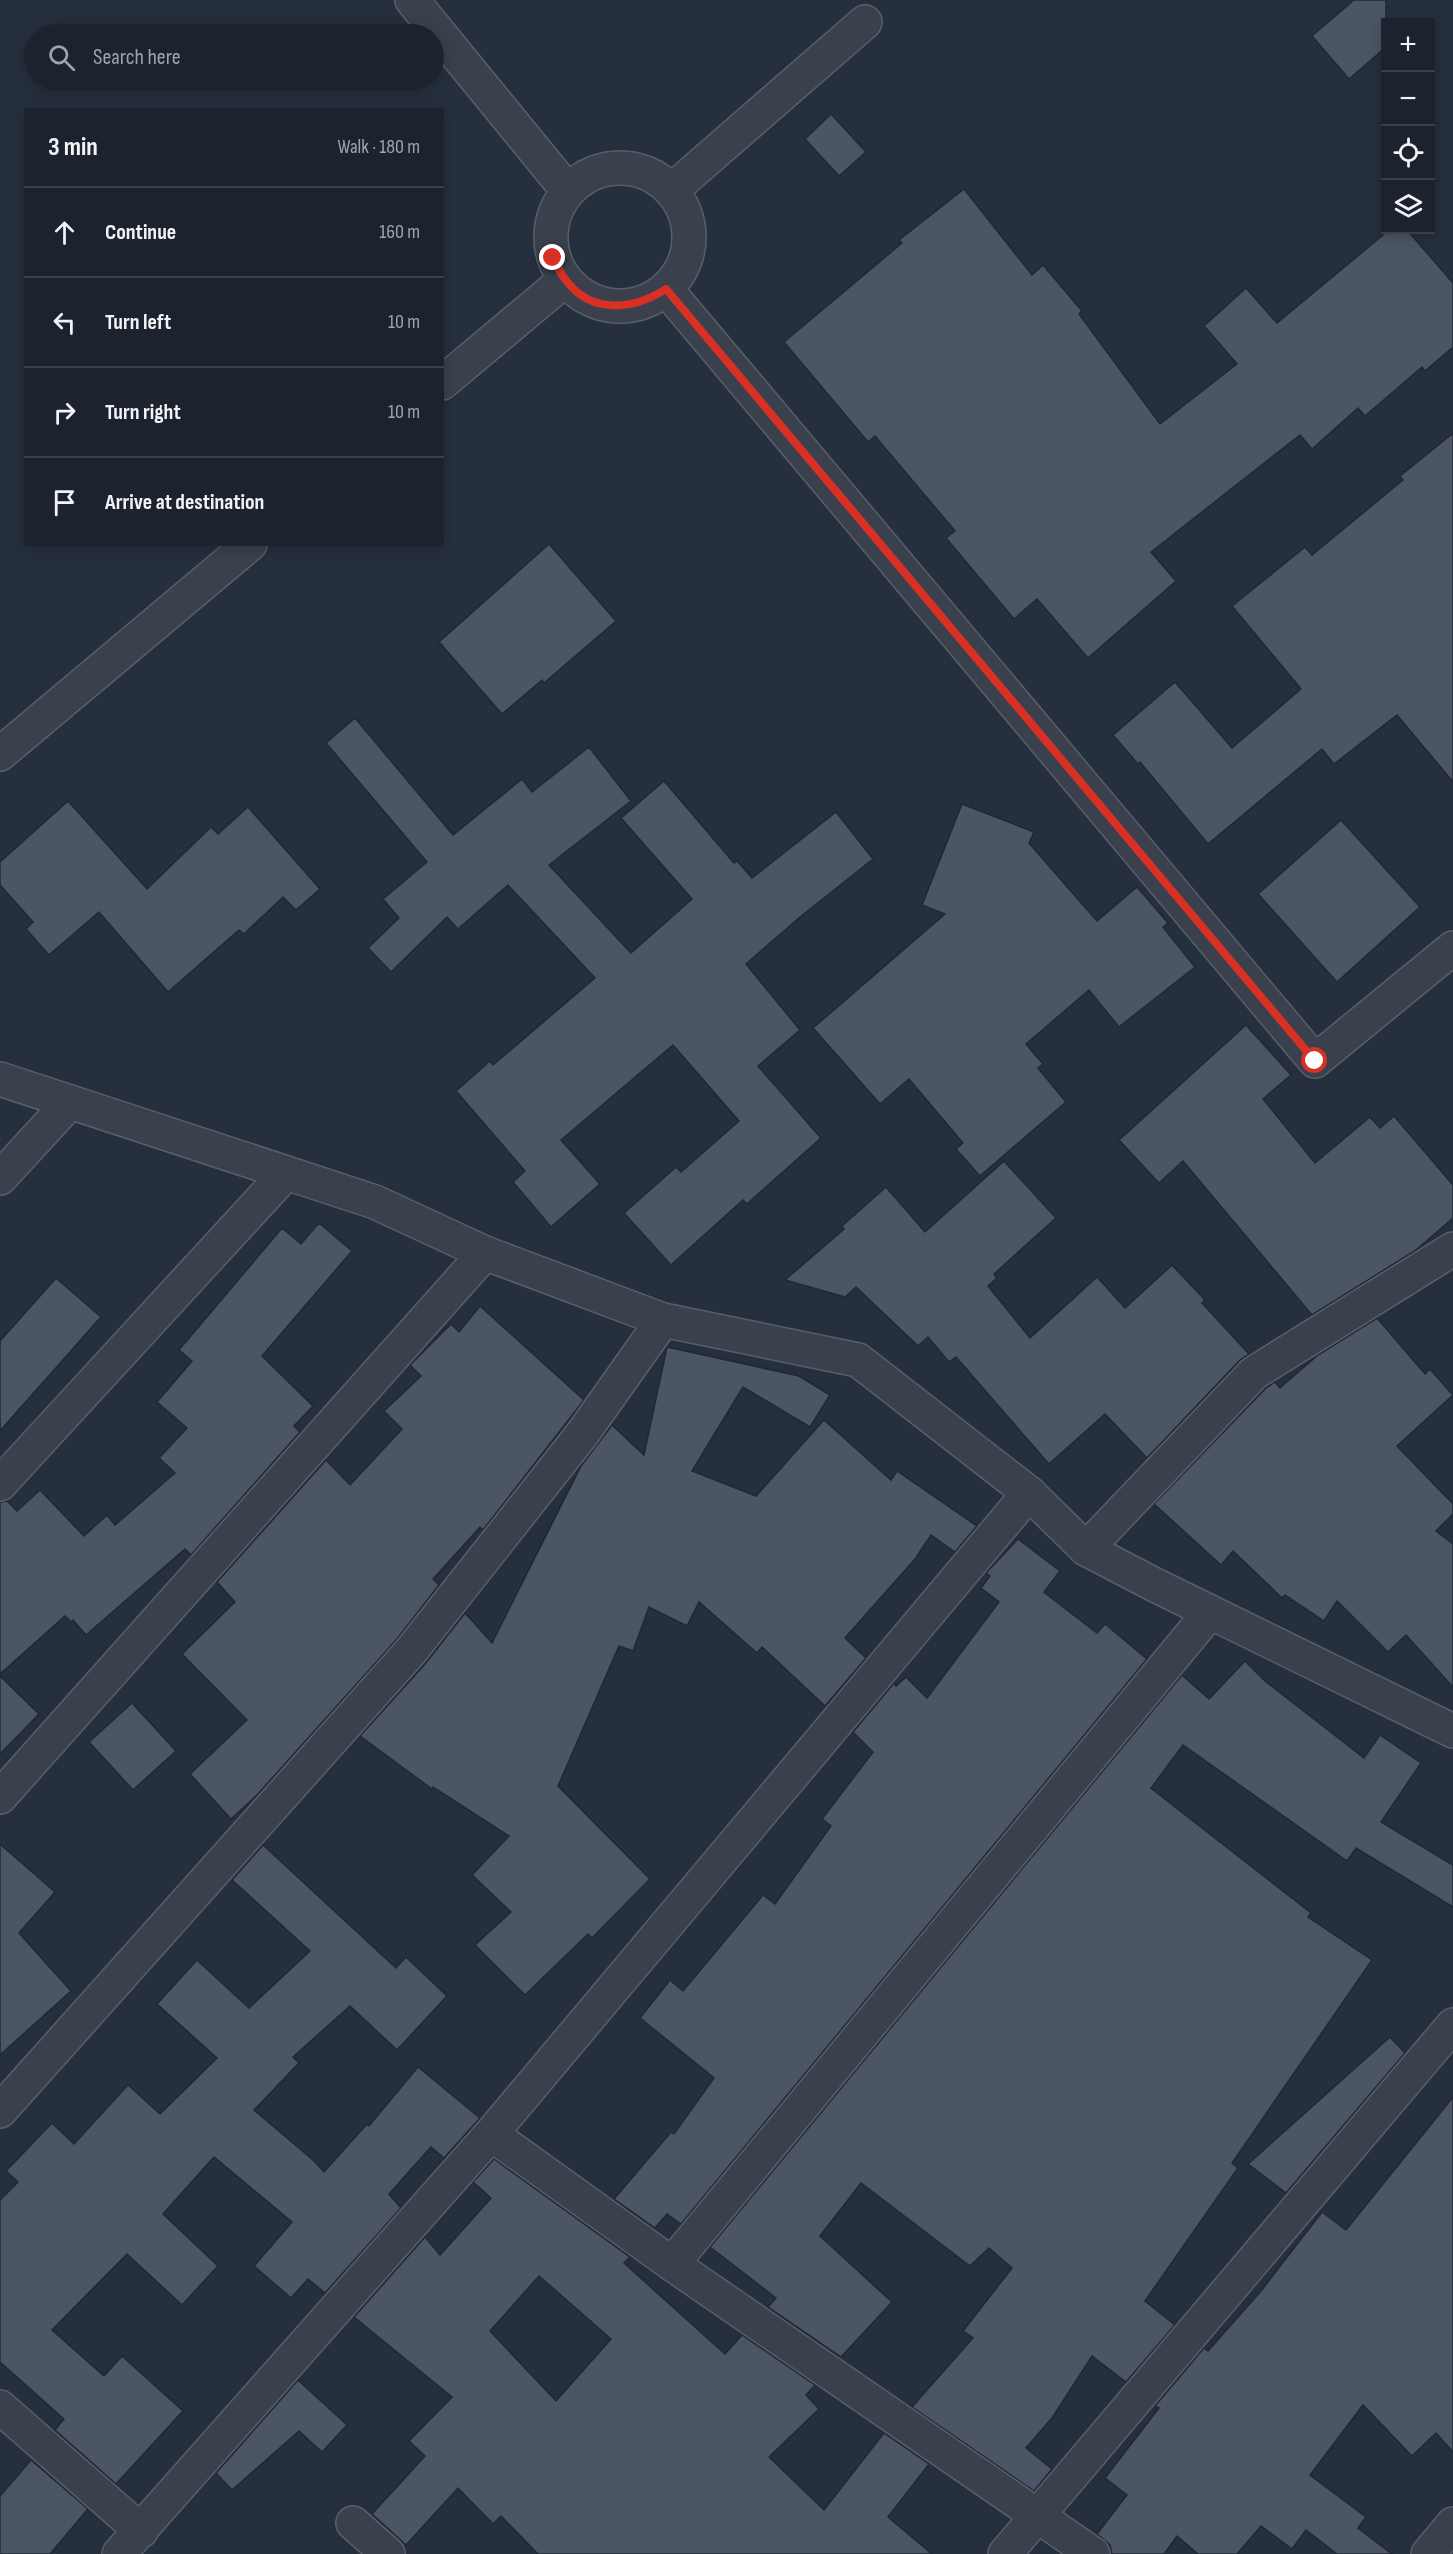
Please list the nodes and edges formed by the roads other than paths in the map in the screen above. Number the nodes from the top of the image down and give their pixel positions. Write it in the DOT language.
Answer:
graph roads {
  1 [pos="412,0"];
  2 [pos="865,22"];
  3 [pos="432,24"];
  4 [pos="444,39"];
  5 [pos="568,191"];
  6 [pos="671,191"];
  7 [pos="565,280"];
  8 [pos="666,289"];
  9 [pos="444,381"];
  10 [pos="248,546"];
  11 [pos="0,754"];
  12 [pos="1453,948"];
  13 [pos="0,1079"];
  14 [pos="70,1102"];
  15 [pos="286,1173"];
  16 [pos="0,1178"];
  17 [pos="1453,1249"];
  18 [pos="484,1253"];
  19 [pos="663,1320"];
  20 [pos="0,1484"];
  21 [pos="1029,1493"];
  22 [pos="1086,1549"];
  23 [pos="1210,1612"];
  24 [pos="1453,1731"];
  25 [pos="0,1797"];
  26 [pos="1453,2025"];
  27 [pos="0,2111"];
  28 [pos="491,2134"];
  29 [pos="672,2265"];
  30 [pos="0,2407"];
  31 [pos="1039,2515"];
  32 [pos="353,2523"];
  33 [pos="1453,2524"];
  34 [pos="141,2531"];
  35 [pos="119,2554"];
  36 [pos="388,2554"];
  37 [pos="1005,2554"];
  38 [pos="1093,2554"];
  39 [pos="1428,2554"];
  1 -- 3 [label="street"];
  2 -- 6 [label="street"];
  4 -- 5 [label="street"];
  5 -- 6 [label="street"];
  5 -- 7 [label="street"];
  6 -- 8 [label="street"];
  7 -- 8 [label="street"];
  7 -- 9 [label="street"];
  8 -- 12 [label="street"];
  10 -- 11 [label="street"];
  13 -- 14 [label="street"];
  14 -- 15 [label="street"];
  14 -- 16 [label="street"];
  15 -- 18 [label="street"];
  15 -- 20 [label="street"];
  17 -- 22 [label="street"];
  18 -- 19 [label="street"];
  18 -- 25 [label="street"];
  19 -- 21 [label="street"];
  19 -- 27 [label="street"];
  21 -- 22 [label="street"];
  21 -- 28 [label="street"];
  22 -- 23 [label="street"];
  23 -- 24 [label="street"];
  23 -- 29 [label="street"];
  26 -- 31 [label="street"];
  28 -- 29 [label="street"];
  28 -- 34 [label="street"];
  29 -- 31 [label="street"];
  30 -- 34 [label="street"];
  31 -- 37 [label="street"];
  31 -- 38 [label="street"];
  32 -- 36 [label="street"];
  33 -- 39 [label="street"];
  34 -- 35 [label="street"];
}
